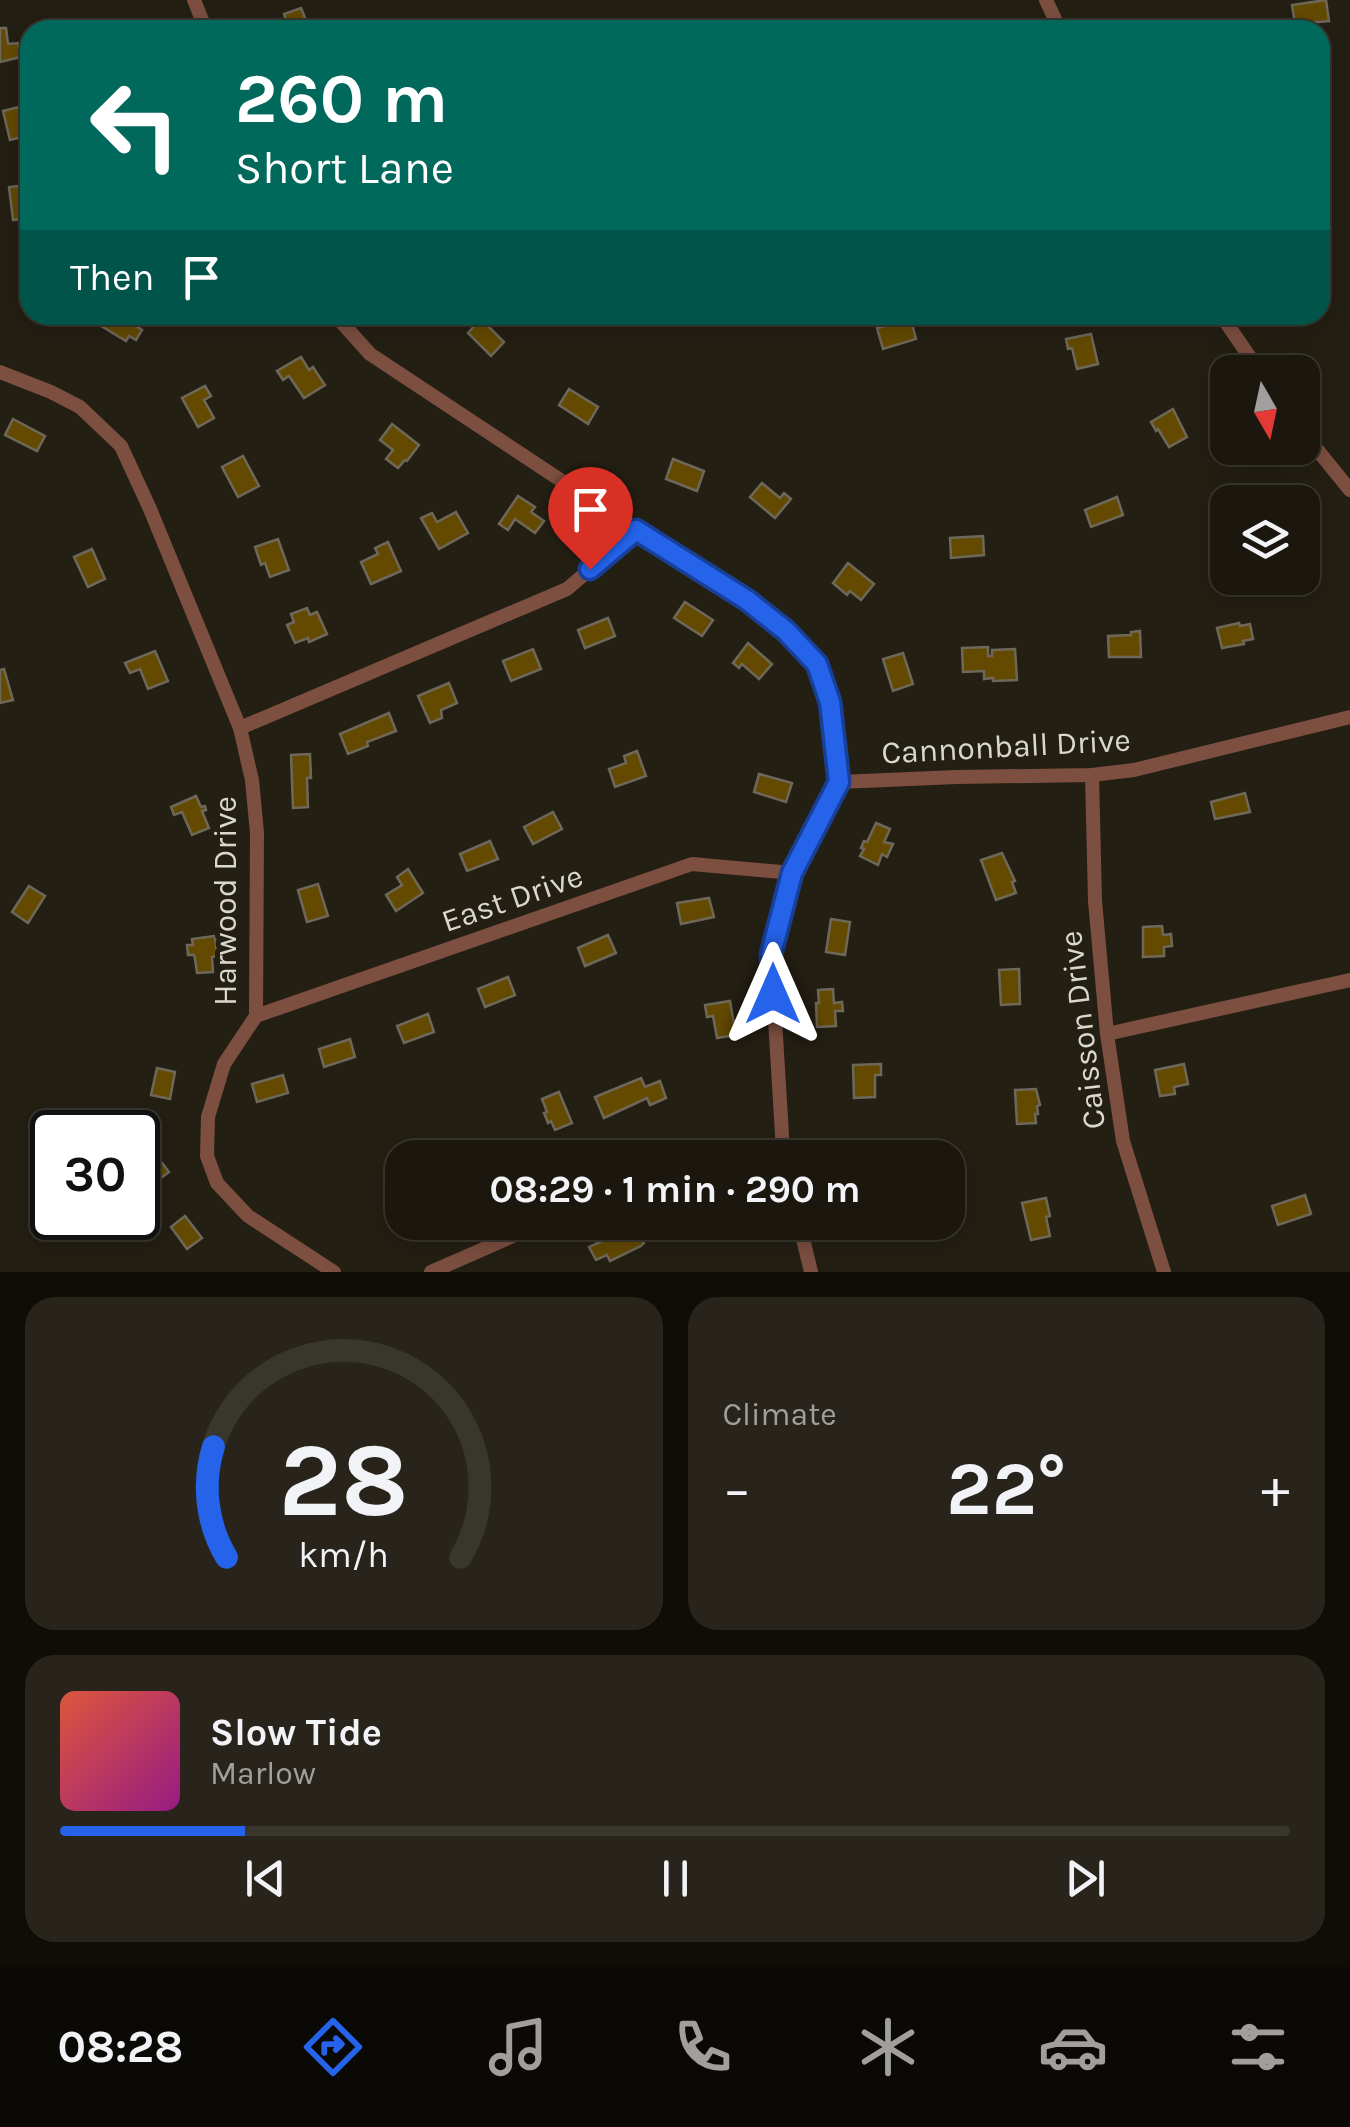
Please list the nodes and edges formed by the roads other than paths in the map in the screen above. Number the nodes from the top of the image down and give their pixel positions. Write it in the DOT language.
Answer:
graph roads {
  1 [pos="344,325"];
  2 [pos="1227,325"];
  3 [pos="1248,355"];
  4 [pos="0,372"];
  5 [pos="1320,454"];
  6 [pos="1350,490"];
  7 [pos="636,530"];
  8 [pos="1350,717"];
  9 [pos="240,728"];
  10 [pos="1092,775"];
  11 [pos="839,782"];
  12 [pos="792,873"];
  13 [pos="1350,980"];
  14 [pos="256,1016"];
  15 [pos="1107,1034"];
  16 [pos="783,1140"];
  17 [pos="504,1240"];
  18 [pos="804,1240"];
  19 [pos="334,1272"];
  20 [pos="431,1272"];
  21 [pos="811,1272"];
  22 [pos="1164,1272"];
  1 -- 7 [label="street"];
  2 -- 3 [label="street"];
  4 -- 9 [label="street, Harwood Drive"];
  5 -- 6 [label="street"];
  7 -- 9 [label="street"];
  7 -- 11 [label="street"];
  8 -- 10 [label="street, Cannonball Drive"];
  9 -- 14 [label="street, Harwood Drive"];
  10 -- 11 [label="street, Cannonball Drive"];
  10 -- 15 [label="street, Caisson Drive"];
  11 -- 12 [label="street"];
  12 -- 14 [label="street, East Drive"];
  12 -- 16 [label="street"];
  13 -- 15 [label="street"];
  14 -- 19 [label="street, Harwood Drive"];
  15 -- 22 [label="street, Caisson Drive"];
  17 -- 20 [label="street"];
  18 -- 21 [label="street"];
}
